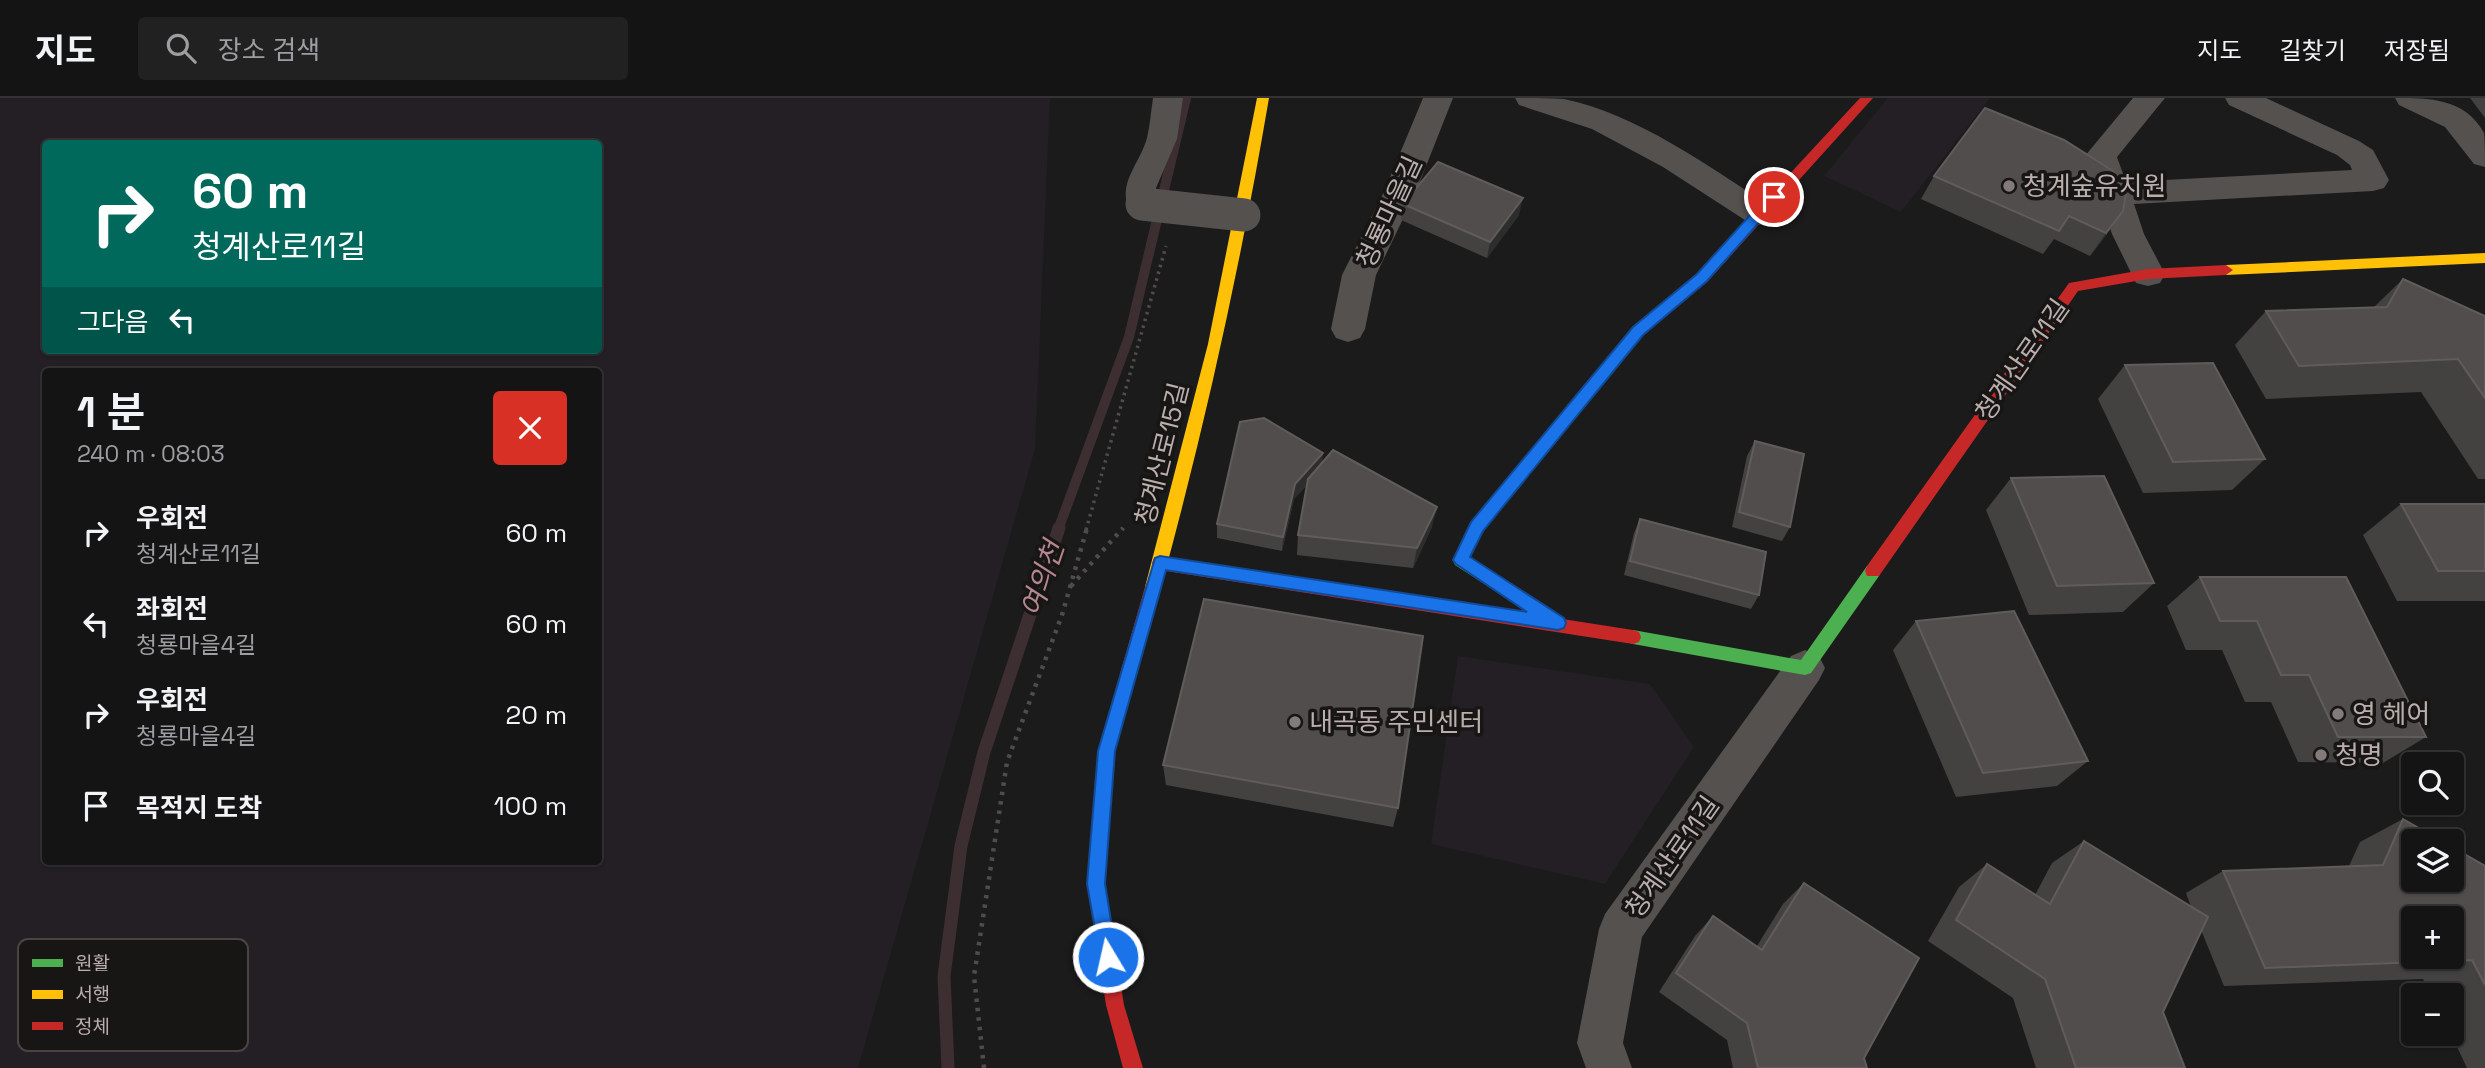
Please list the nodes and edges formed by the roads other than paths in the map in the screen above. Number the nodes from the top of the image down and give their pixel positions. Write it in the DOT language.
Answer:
graph roads {
  1 [pos="1168,98"];
  2 [pos="1263,98"];
  3 [pos="1438,98"];
  4 [pos="1531,98"];
  5 [pos="1627,98"];
  6 [pos="1867,98"];
  7 [pos="2150,98"];
  8 [pos="2240,98"];
  9 [pos="2410,98"];
  10 [pos="1603,121"];
  11 [pos="2485,156"];
  12 [pos="2114,194"];
  13 [pos="1759,214"];
  14 [pos="1244,215"];
  15 [pos="2485,258"];
  16 [pos="2148,274"];
  17 [pos="1348,329"];
  18 [pos="1160,563"];
  19 [pos="1558,623"];
  20 [pos="1805,668"];
  21 [pos="1133,1068"];
  22 [pos="1609,1068"];
  1 -- 14 [label="street, bridge"];
  2 -- 14 [label="street, 청계산로15길"];
  3 -- 17 [label="street, 청룡마을길"];
  4 -- 10 [label="street"];
  5 -- 10 [label="street"];
  6 -- 13 [label="street"];
  7 -- 12 [label="street"];
  8 -- 12 [label="street"];
  9 -- 11 [label="street"];
  10 -- 13 [label="street"];
  12 -- 16 [label="street"];
  13 -- 19 [label="street"];
  14 -- 18 [label="street, 청계산로15길"];
  15 -- 16 [label="street, 청계산로11길"];
  16 -- 20 [label="street, 청계산로11길"];
  18 -- 19 [label="street"];
  18 -- 21 [label="street, 청계산로15길"];
  19 -- 20 [label="street"];
  20 -- 22 [label="street, 청계산로11길"];
}
